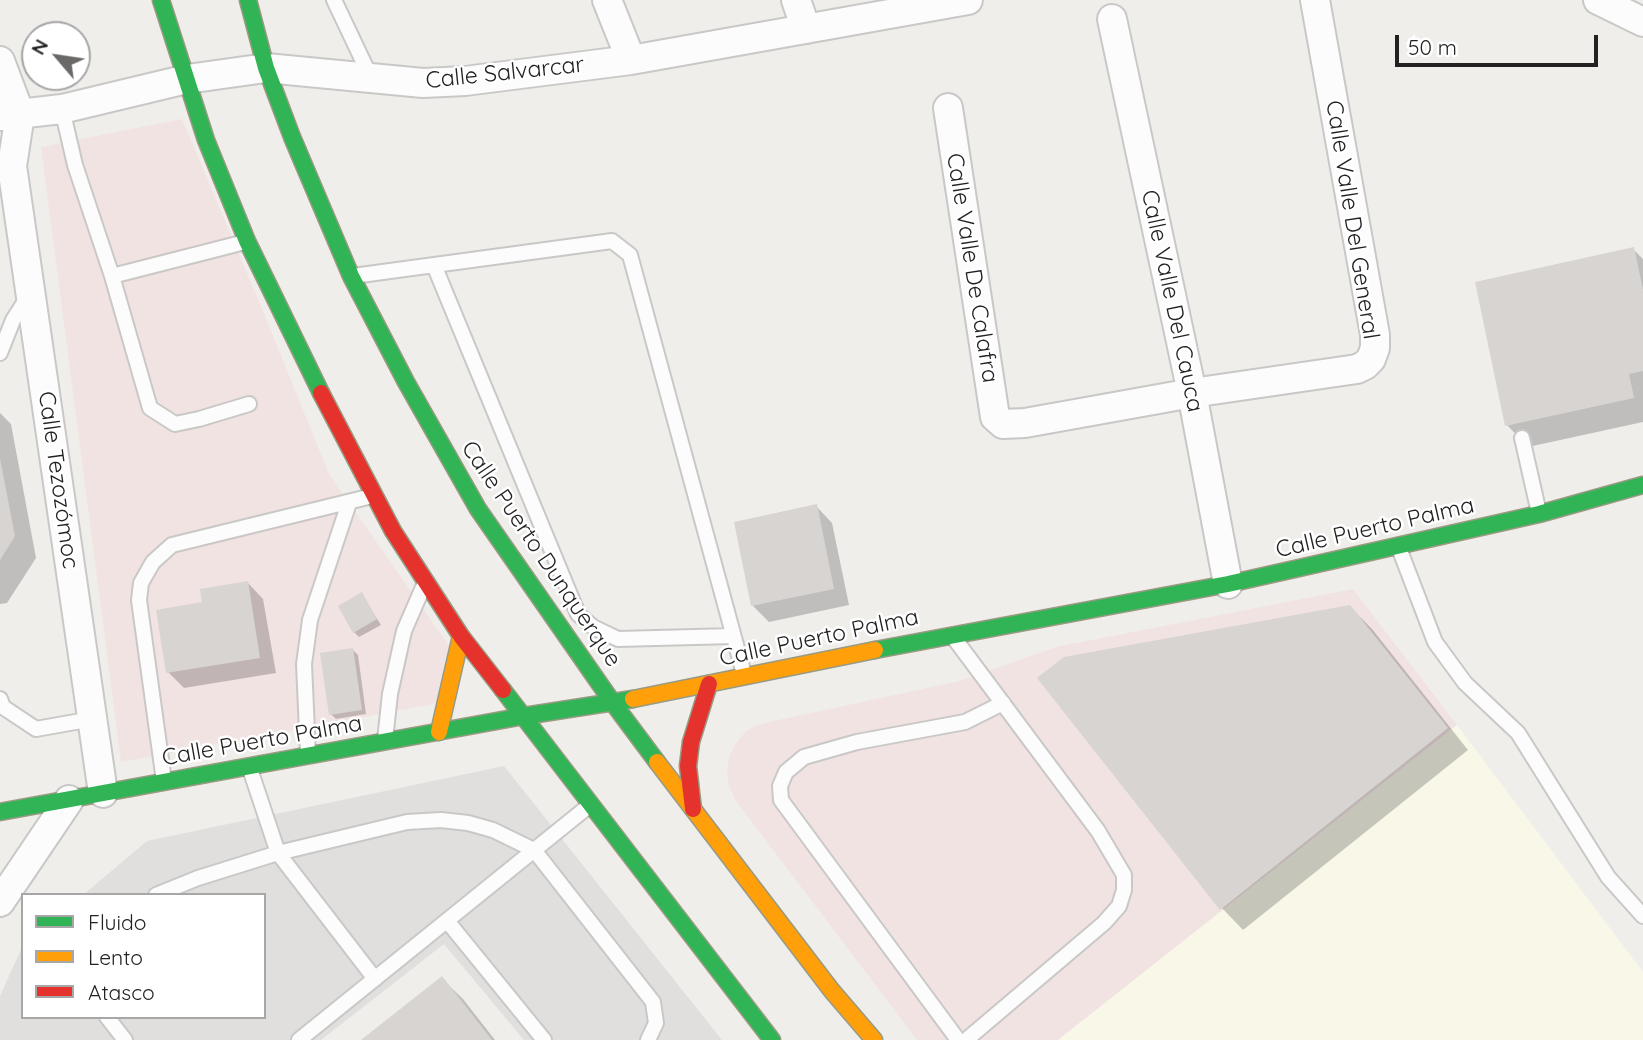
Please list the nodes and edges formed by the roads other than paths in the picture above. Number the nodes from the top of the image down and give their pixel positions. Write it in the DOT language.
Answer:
graph roads {
  1 [pos="161,0"];
  2 [pos="248,0"];
  3 [pos="334,0"];
  4 [pos="607,0"];
  5 [pos="796,0"];
  6 [pos="968,0"];
  7 [pos="1315,0"];
  8 [pos="1598,0"];
  9 [pos="1112,19"];
  10 [pos="1643,22"];
  11 [pos="806,29"];
  12 [pos="631,60"];
  13 [pos="0,61"];
  14 [pos="266,68"];
  15 [pos="371,78"];
  16 [pos="187,79"];
  17 [pos="948,108"];
  18 [pos="62,109"];
  19 [pos="10,115"];
  20 [pos="6,155"];
  21 [pos="247,241"];
  22 [pos="434,265"];
  23 [pos="112,276"];
  24 [pos="351,276"];
  25 [pos="31,292"];
  26 [pos="0,353"];
  27 [pos="1192,393"];
  28 [pos="249,404"];
  29 [pos="1003,424"];
  30 [pos="1522,438"];
  31 [pos="1643,485"];
  32 [pos="375,495"];
  33 [pos="349,503"];
  34 [pos="1539,514"];
  35 [pos="1398,547"];
  36 [pos="425,583"];
  37 [pos="1228,584"];
  38 [pos="951,634"];
  39 [pos="461,636"];
  40 [pos="733,636"];
  41 [pos="744,677"];
  42 [pos="709,684"];
  43 [pos="0,699"];
  44 [pos="613,703"];
  45 [pos="1003,703"];
  46 [pos="524,716"];
  47 [pos="93,719"];
  48 [pos="439,732"];
  49 [pos="385,742"];
  50 [pos="308,756"];
  51 [pos="249,766"];
  52 [pos="164,782"];
  53 [pos="103,793"];
  54 [pos="69,800"];
  55 [pos="591,804"];
  56 [pos="693,809"];
  57 [pos="0,812"];
  58 [pos="534,850"];
  59 [pos="278,853"];
  60 [pos="161,893"];
  61 [pos="0,902"];
  62 [pos="1643,916"];
  63 [pos="448,922"];
  64 [pos="375,979"];
  65 [pos="109,1019"];
  66 [pos="125,1040"];
  67 [pos="299,1040"];
  68 [pos="544,1040"];
  69 [pos="648,1040"];
  70 [pos="772,1040"];
  71 [pos="874,1040"];
  72 [pos="958,1040"];
  73 [pos="967,1040"];
  1 -- 16 [label="main road"];
  2 -- 14 [label="main road, Calle Puerto Dunquerque"];
  3 -- 15 [label="lane"];
  4 -- 12 [label="street"];
  5 -- 11 [label="street"];
  6 -- 11 [label="street, Calle Salvarcar"];
  7 -- 27 [label="street, Calle Valle Del General"];
  8 -- 10 [label="street"];
  9 -- 27 [label="street, Calle Valle Del Cauca"];
  11 -- 12 [label="street, Calle Salvarcar"];
  12 -- 15 [label="street, Calle Salvarcar"];
  13 -- 19 [label="street, Calle Tezozómoc"];
  14 -- 15 [label="street, Calle Salvarcar"];
  14 -- 16 [label="street, Calle Salvarcar"];
  14 -- 24 [label="main road, Calle Puerto Dunquerque"];
  16 -- 18 [label="street, Calle Salvarcar"];
  16 -- 21 [label="main road"];
  17 -- 29 [label="street, Calle Valle De Calafra"];
  18 -- 19 [label="street, Calle Salvarcar"];
  18 -- 23 [label="lane"];
  19 -- 20 [label="street, Calle Tezozómoc"];
  20 -- 25 [label="street, Calle Tezozómoc"];
  21 -- 23 [label="lane"];
  21 -- 32 [label="main road"];
  22 -- 24 [label="lane"];
  22 -- 40 [label="lane"];
  22 -- 40 [label="lane"];
  23 -- 28 [label="lane"];
  24 -- 44 [label="main road, Calle Puerto Dunquerque"];
  25 -- 26 [label="lane"];
  25 -- 47 [label="street, Calle Tezozómoc"];
  27 -- 29 [label="street, Calle Valle Del General"];
  27 -- 37 [label="street, Calle Valle Del Cauca"];
  30 -- 34 [label="lane"];
  31 -- 34 [label="main road, Calle Puerto Palma"];
  32 -- 33 [label="lane"];
  32 -- 36 [label="main road"];
  33 -- 50 [label="lane"];
  33 -- 52 [label="lane"];
  34 -- 35 [label="main road, Calle Puerto Palma"];
  35 -- 37 [label="main road, Calle Puerto Palma"];
  35 -- 62 [label="lane"];
  36 -- 39 [label="main road"];
  36 -- 49 [label="lane"];
  37 -- 38 [label="main road, Calle Puerto Palma"];
  38 -- 41 [label="main road, Calle Puerto Palma"];
  38 -- 45 [label="lane"];
  39 -- 46 [label="main road"];
  39 -- 48 [label="main road"];
  40 -- 41 [label="lane"];
  41 -- 42 [label="main road, Calle Puerto Palma"];
  42 -- 44 [label="main road, Calle Puerto Palma"];
  42 -- 56 [label="main road"];
  43 -- 47 [label="lane"];
  44 -- 46 [label="main road, Calle Puerto Palma"];
  44 -- 56 [label="main road, Calle Puerto Dunquerque"];
  45 -- 72 [label="lane"];
  45 -- 73 [label="lane"];
  46 -- 48 [label="main road, Calle Puerto Palma"];
  46 -- 55 [label="main road"];
  47 -- 53 [label="street, Calle Tezozómoc"];
  48 -- 49 [label="main road, Calle Puerto Palma"];
  49 -- 50 [label="main road, Calle Puerto Palma"];
  50 -- 51 [label="main road, Calle Puerto Palma"];
  51 -- 52 [label="main road, Calle Puerto Palma"];
  51 -- 59 [label="lane"];
  52 -- 53 [label="main road, Calle Puerto Palma"];
  53 -- 54 [label="main road, Calle Puerto Palma"];
  54 -- 57 [label="main road, Calle Puerto Palma"];
  54 -- 61 [label="street"];
  55 -- 58 [label="lane"];
  55 -- 70 [label="main road"];
  56 -- 71 [label="main road, Calle Puerto Dunquerque"];
  58 -- 59 [label="lane"];
  58 -- 63 [label="lane"];
  58 -- 69 [label="lane"];
  59 -- 60 [label="lane"];
  59 -- 64 [label="lane"];
  63 -- 64 [label="lane"];
  63 -- 68 [label="lane"];
  64 -- 67 [label="lane"];
  65 -- 66 [label="lane"];
}
